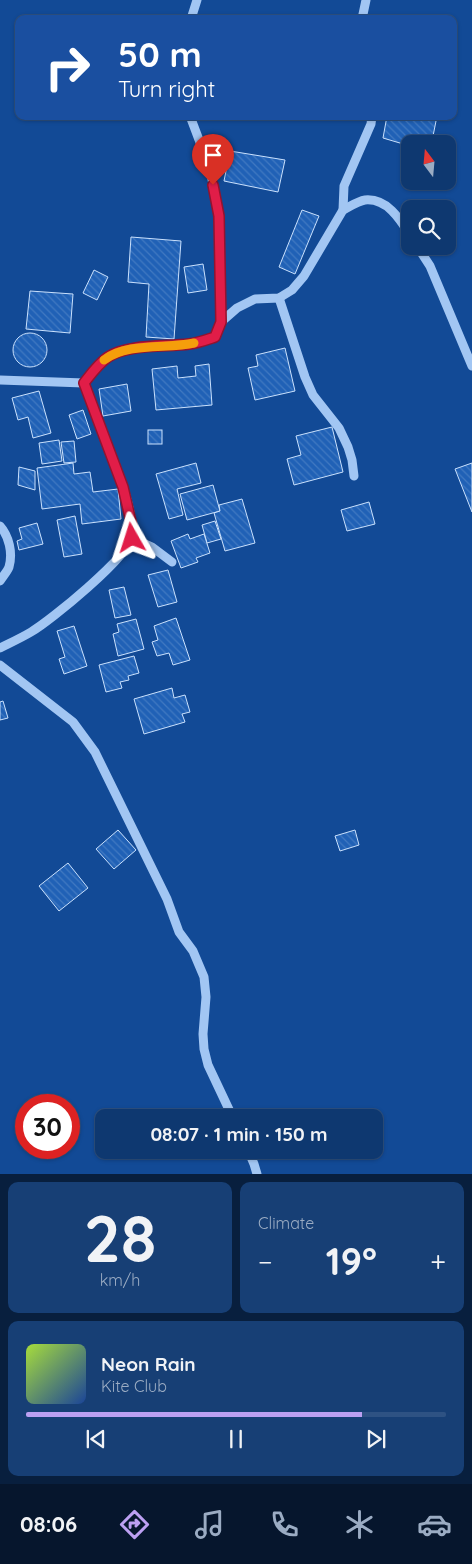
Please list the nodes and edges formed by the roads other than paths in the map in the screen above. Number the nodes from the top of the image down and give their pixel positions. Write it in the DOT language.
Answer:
graph roads {
  1 [pos="197,0"];
  2 [pos="366,0"];
  3 [pos="192,15"];
  4 [pos="363,15"];
  5 [pos="192,120"];
  6 [pos="372,120"];
  7 [pos="343,210"];
  8 [pos="401,221"];
  9 [pos="423,255"];
  10 [pos="279,298"];
  11 [pos="221,322"];
  12 [pos="472,366"];
  13 [pos="0,380"];
  14 [pos="84,383"];
  15 [pos="354,476"];
  16 [pos="0,526"];
  17 [pos="132,538"];
  18 [pos="172,562"];
  19 [pos="0,580"];
  20 [pos="0,648"];
  21 [pos="0,665"];
  22 [pos="229,1109"];
  23 [pos="252,1159"];
  24 [pos="257,1174"];
  1 -- 3 [label="street"];
  2 -- 4 [label="street"];
  5 -- 11 [label="street"];
  6 -- 7 [label="street"];
  7 -- 8 [label="street"];
  7 -- 10 [label="street"];
  9 -- 12 [label="street"];
  10 -- 11 [label="street"];
  10 -- 15 [label="street"];
  11 -- 14 [label="street"];
  13 -- 14 [label="street"];
  14 -- 17 [label="street"];
  16 -- 19 [label="street"];
  17 -- 18 [label="street"];
  17 -- 20 [label="street"];
  21 -- 22 [label="street"];
  23 -- 24 [label="street"];
}
